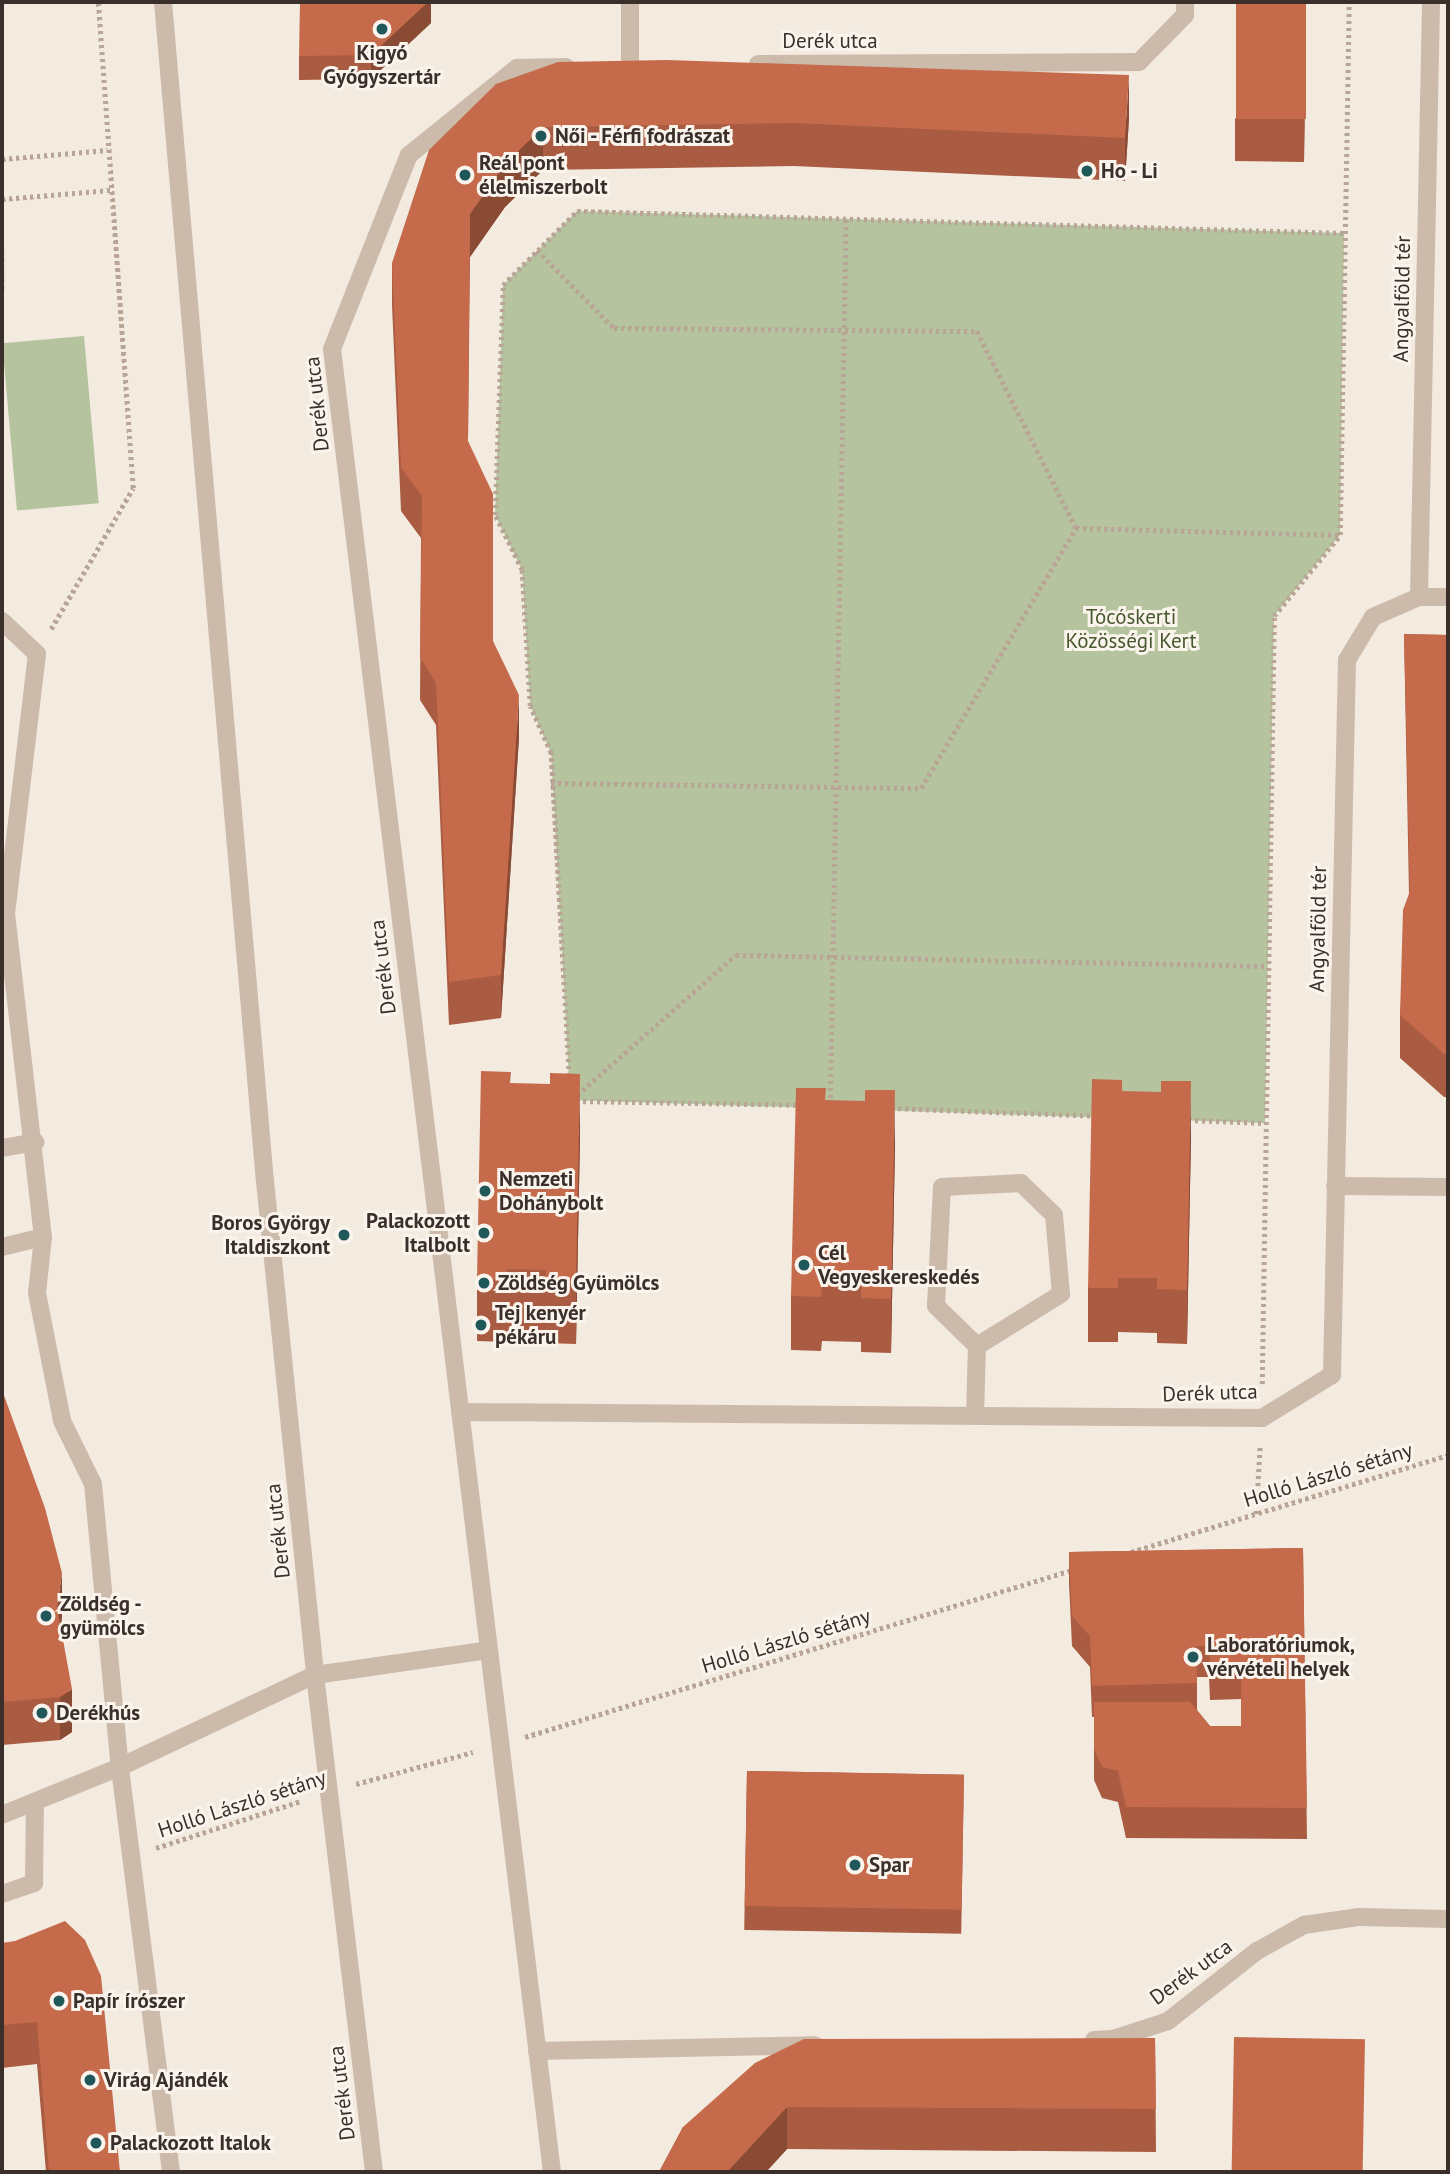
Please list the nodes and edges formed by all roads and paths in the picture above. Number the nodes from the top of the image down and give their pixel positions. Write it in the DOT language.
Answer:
graph roads {
  1 [pos="98,2"];
  2 [pos="163,2"];
  3 [pos="630,2"];
  4 [pos="1185,2"];
  5 [pos="1349,2"];
  6 [pos="1431,2"];
  7 [pos="740,64"];
  8 [pos="580,66"];
  9 [pos="605,66"];
  10 [pos="108,150"];
  11 [pos="2,159"];
  12 [pos="111,190"];
  13 [pos="2,199"];
  14 [pos="846,219"];
  15 [pos="1344,233"];
  16 [pos="537,250"];
  17 [pos="2,251"];
  18 [pos="2,292"];
  19 [pos="844,331"];
  20 [pos="1076,527"];
  21 [pos="1340,535"];
  22 [pos="1419,597"];
  23 [pos="1448,597"];
  24 [pos="2,621"];
  25 [pos="37,654"];
  26 [pos="551,783"];
  27 [pos="836,787"];
  28 [pos="833,957"];
  29 [pos="1268,967"];
  30 [pos="570,1100"];
  31 [pos="802,1105"];
  32 [pos="816,1105"];
  33 [pos="830,1105"];
  34 [pos="843,1106"];
  35 [pos="884,1108"];
  36 [pos="1102,1116"];
  37 [pos="1184,1119"];
  38 [pos="1265,1123"];
  39 [pos="35,1142"];
  40 [pos="2,1148"];
  41 [pos="1335,1186"];
  42 [pos="1448,1187"];
  43 [pos="43,1237"];
  44 [pos="2,1247"];
  45 [pos="977,1346"];
  46 [pos="460,1412"];
  47 [pos="975,1416"];
  48 [pos="1262,1418"];
  49 [pos="1448,1455"];
  50 [pos="1256,1514"];
  51 [pos="1124,1554"];
  52 [pos="1084,1566"];
  53 [pos="488,1650"];
  54 [pos="315,1675"];
  55 [pos="502,1744"];
  56 [pos="120,1767"];
  57 [pos="331,1791"];
  58 [pos="35,1804"];
  59 [pos="2,1815"];
  60 [pos="132,1856"];
  61 [pos="2,1894"];
  62 [pos="1448,1919"];
  63 [pos="1073,2040"];
  64 [pos="537,2051"];
  65 [pos="807,2062"];
  66 [pos="171,2172"];
  67 [pos="374,2172"];
  68 [pos="552,2172"];
  1 -- 10 [label="path"];
  2 -- 54 [label="street, Derék utca"];
  3 -- 9 [label="street"];
  4 -- 7 [label="street, Derék utca"];
  5 -- 15 [label="path"];
  6 -- 22 [label="street, Angyalföld tér"];
  8 -- 46 [label="street, Derék utca"];
  10 -- 11 [label="path"];
  10 -- 12 [label="path"];
  12 -- 13 [label="path"];
  12 -- 25 [label="path"];
  14 -- 15 [label="path"];
  14 -- 16 [label="path"];
  14 -- 19 [label="path"];
  15 -- 21 [label="path"];
  16 -- 19 [label="path"];
  16 -- 26 [label="path"];
  17 -- 18 [label="path"];
  19 -- 20 [label="path"];
  19 -- 27 [label="path"];
  20 -- 21 [label="path"];
  20 -- 27 [label="path"];
  21 -- 29 [label="path"];
  22 -- 23 [label="street, Angyalföld tér"];
  22 -- 41 [label="street, Angyalföld tér"];
  24 -- 25 [label="street"];
  25 -- 39 [label="street"];
  26 -- 27 [label="path"];
  26 -- 30 [label="path"];
  27 -- 28 [label="path"];
  28 -- 29 [label="path"];
  28 -- 30 [label="path"];
  28 -- 33 [label="path"];
  29 -- 38 [label="path"];
  30 -- 31 [label="path"];
  32 -- 33 [label="path"];
  33 -- 34 [label="path"];
  35 -- 36 [label="path"];
  37 -- 38 [label="path"];
  38 -- 48 [label="path"];
  39 -- 40 [label="street"];
  39 -- 43 [label="street"];
  41 -- 42 [label="street"];
  41 -- 48 [label="street, Derék utca"];
  43 -- 44 [label="street"];
  43 -- 56 [label="street"];
  45 -- 45 [label="street"];
  45 -- 47 [label="street"];
  46 -- 47 [label="street, Derék utca"];
  46 -- 53 [label="street, Derék utca"];
  47 -- 48 [label="street, Derék utca"];
  48 -- 50 [label="path"];
  49 -- 50 [label="path, Holló László sétány"];
  50 -- 51 [label="path, Holló László sétány"];
  52 -- 55 [label="path, Holló László sétány"];
  53 -- 54 [label="street"];
  53 -- 55 [label="street, Derék utca"];
  54 -- 56 [label="street"];
  54 -- 57 [label="street, Derék utca"];
  55 -- 57 [label="path, Holló László sétány"];
  55 -- 64 [label="street, Derék utca"];
  56 -- 58 [label="street"];
  56 -- 60 [label="street"];
  57 -- 60 [label="path, Holló László sétány"];
  57 -- 67 [label="street, Derék utca"];
  58 -- 59 [label="street"];
  58 -- 61 [label="street"];
  60 -- 66 [label="street"];
  62 -- 63 [label="street, Derék utca"];
  64 -- 65 [label="street"];
  64 -- 68 [label="street, Derék utca"];
}
